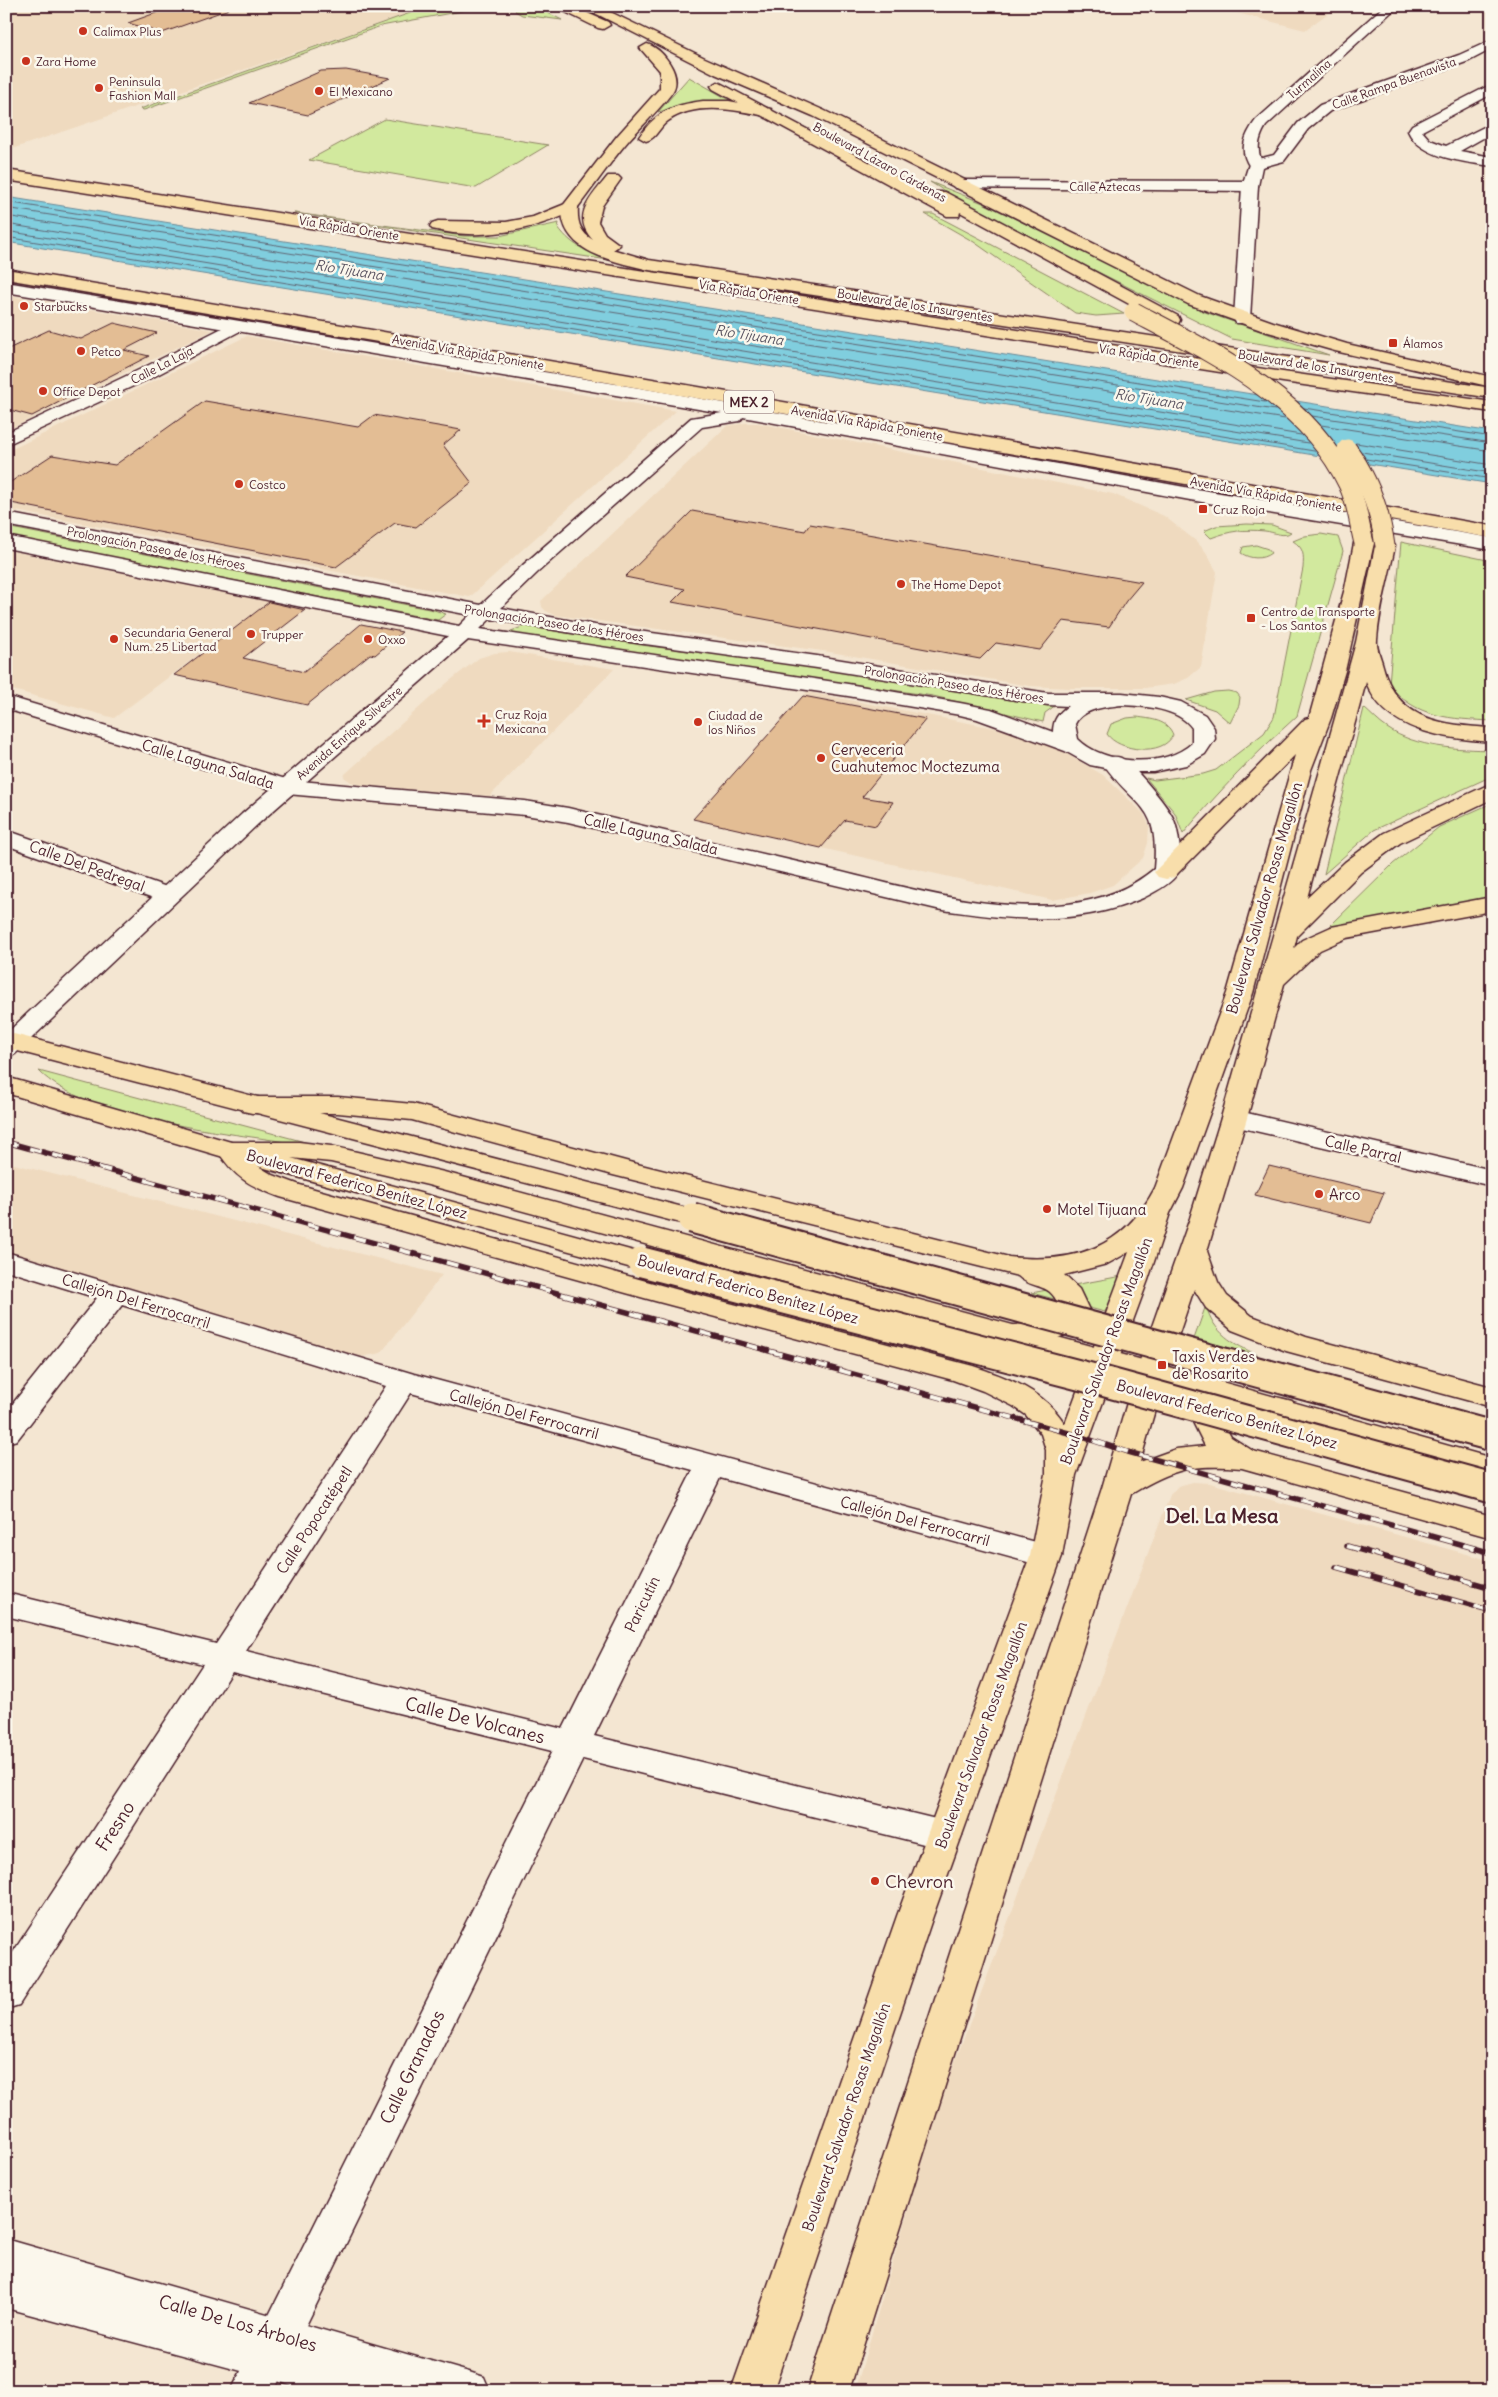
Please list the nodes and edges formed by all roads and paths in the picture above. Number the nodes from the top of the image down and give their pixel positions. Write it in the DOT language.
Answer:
graph roads {
  1 [pos="552,6"];
  2 [pos="559,6"];
  3 [pos="587,6"];
  4 [pos="596,6"];
  5 [pos="1392,6"];
  6 [pos="601,24"];
  7 [pos="627,24"];
  8 [pos="1492,44"];
  9 [pos="647,48"];
  10 [pos="703,62"];
  11 [pos="1492,88"];
  12 [pos="766,112"];
  13 [pos="1492,127"];
  14 [pos="622,139"];
  15 [pos="1447,152"];
  16 [pos="6,161"];
  17 [pos="1492,162"];
  18 [pos="1255,164"];
  19 [pos="621,170"];
  20 [pos="6,175"];
  21 [pos="122,179"];
  22 [pos="166,185"];
  23 [pos="960,185"];
  24 [pos="1250,186"];
  25 [pos="570,207"];
  26 [pos="293,219"];
  27 [pos="420,223"];
  28 [pos="6,274"];
  29 [pos="6,287"];
  30 [pos="143,297"];
  31 [pos="1134,312"];
  32 [pos="1242,319"];
  33 [pos="1172,320"];
  34 [pos="236,326"];
  35 [pos="359,346"];
  36 [pos="1492,382"];
  37 [pos="1492,387"];
  38 [pos="1492,393"];
  39 [pos="669,398"];
  40 [pos="1492,407"];
  41 [pos="773,417"];
  42 [pos="697,422"];
  43 [pos="8,437"];
  44 [pos="6,519"];
  45 [pos="1492,532"];
  46 [pos="1436,534"];
  47 [pos="6,542"];
  48 [pos="1375,544"];
  49 [pos="1492,546"];
  50 [pos="487,612"];
  51 [pos="464,633"];
  52 [pos="1366,642"];
  53 [pos="1105,700"];
  54 [pos="6,702"];
  55 [pos="1320,718"];
  56 [pos="1492,736"];
  57 [pos="1074,747"];
  58 [pos="1114,763"];
  59 [pos="286,788"];
  60 [pos="1492,790"];
  61 [pos="6,837"];
  62 [pos="1166,872"];
  63 [pos="167,895"];
  64 [pos="1492,904"];
  65 [pos="1285,934"];
  66 [pos="1273,981"];
  67 [pos="9,1044"];
  68 [pos="6,1085"];
  69 [pos="252,1105"];
  70 [pos="1234,1118"];
  71 [pos="230,1150"];
  72 [pos="1492,1178"];
  73 [pos="1156,1212"];
  74 [pos="1192,1249"];
  75 [pos="6,1261"];
  76 [pos="1009,1266"];
  77 [pos="115,1295"];
  78 [pos="1012,1334"];
  79 [pos="1104,1360"];
  80 [pos="1151,1372"];
  81 [pos="404,1381"];
  82 [pos="1492,1397"];
  83 [pos="1281,1408"];
  84 [pos="6,1433"];
  85 [pos="1492,1436"];
  86 [pos="1242,1458"];
  87 [pos="711,1465"];
  88 [pos="1492,1468"];
  89 [pos="1061,1475"];
  90 [pos="1116,1488"];
  91 [pos="1492,1488"];
  92 [pos="1492,1527"];
  93 [pos="1046,1556"];
  94 [pos="6,1604"];
  95 [pos="223,1658"];
  96 [pos="573,1744"];
  97 [pos="944,1835"];
  98 [pos="6,1994"];
  99 [pos="6,2257"];
  100 [pos="6,2290"];
  101 [pos="266,2361"];
  102 [pos="368,2391"];
  103 [pos="469,2391"];
  104 [pos="752,2391"];
  105 [pos="828,2391"];
  1 -- 6 [label="main road"];
  2 -- 6 [label="main road, Boulevard Lázaro Cárdenas"];
  3 -- 7 [label="main road, Boulevard Lázaro Cárdenas"];
  4 -- 7 [label="main road"];
  5 -- 18 [label="street, Turmalina"];
  6 -- 9 [label="main road, Boulevard Lázaro Cárdenas"];
  7 -- 10 [label="main road, Boulevard Lázaro Cárdenas"];
  8 -- 18 [label="street, Calle Rampa Buenavista"];
  9 -- 12 [label="main road, Boulevard Lázaro Cárdenas"];
  9 -- 14 [label="main road"];
  10 -- 23 [label="main road"];
  10 -- 33 [label="main road, Boulevard Lázaro Cárdenas"];
  11 -- 15 [label="street"];
  12 -- 14 [label="main road"];
  12 -- 31 [label="main road, Boulevard Lázaro Cárdenas"];
  13 -- 15 [label="street"];
  14 -- 25 [label="main road"];
  15 -- 17 [label="street"];
  16 -- 21 [label="main road"];
  18 -- 24 [label="street"];
  19 -- 37 [label="main road, Boulevard de los Insurgentes"];
  20 -- 26 [label="main road, Vía Rápida Oriente"];
  21 -- 22 [label="main road"];
  21 -- 26 [label="main road"];
  23 -- 24 [label="street, Calle Aztecas"];
  23 -- 32 [label="main road"];
  24 -- 32 [label="street"];
  25 -- 27 [label="main road"];
  25 -- 38 [label="main road, Boulevard de los Insurgentes"];
  26 -- 40 [label="main road, Vía Rápida Oriente"];
  28 -- 30 [label="main road, Avenida Vía Rápida Poniente / MEX 2"];
  29 -- 34 [label="street, Avenida Vía Rápida Poniente"];
  30 -- 35 [label="main road"];
  30 -- 45 [label="main road, Avenida Vía Rápida Poniente / MEX 2"];
  31 -- 48 [label="main road, Boulevard Salvador Rosas Magallón, bridge"];
  32 -- 36 [label="main road"];
  33 -- 48 [label="main road, Boulevard Salvador Rosas Magallón, bridge"];
  34 -- 35 [label="street, Avenida Vía Rápida Poniente"];
  34 -- 43 [label="street, Calle La Laja"];
  35 -- 39 [label="street, Avenida Vía Rápida Poniente"];
  39 -- 41 [label="street, Avenida Vía Rápida Poniente"];
  39 -- 42 [label="street"];
  41 -- 42 [label="street"];
  41 -- 46 [label="street, Avenida Vía Rápida Poniente"];
  42 -- 50 [label="street, Avenida Enríque Silvestre"];
  44 -- 50 [label="street, Prolongación Paseo de los Héroes"];
  46 -- 49 [label="main road"];
  47 -- 51 [label="street, Prolongación Paseo de los Héroes"];
  48 -- 52 [label="main road, Boulevard Salvador Rosas Magallón"];
  48 -- 55 [label="main road, Boulevard Salvador Rosas Magallón"];
  50 -- 51 [label="street, Avenida Enríque Silvestre"];
  50 -- 53 [label="street, Prolongación Paseo de los Héroes"];
  51 -- 57 [label="street, Prolongación Paseo de los Héroes"];
  51 -- 59 [label="street, Avenida Enríque Silvestre"];
  52 -- 56 [label="main road"];
  52 -- 65 [label="main road, Boulevard Salvador Rosas Magallón"];
  53 -- 57 [label="street"];
  53 -- 58 [label="street, Prolongación Paseo de los Héroes"];
  54 -- 59 [label="street, Calle Laguna Salada"];
  55 -- 62 [label="main road"];
  55 -- 73 [label="main road, Boulevard Salvador Rosas Magallón"];
  57 -- 58 [label="street, Prolongación Paseo de los Héroes"];
  58 -- 62 [label="street"];
  59 -- 62 [label="street, Calle Laguna Salada"];
  59 -- 63 [label="street, Avenida Enríque Silvestre"];
  60 -- 65 [label="main road"];
  61 -- 63 [label="street, Calle Del Pedregal"];
  63 -- 67 [label="street, Avenida Enríque Silvestre"];
  64 -- 66 [label="main road"];
  65 -- 66 [label="main road, Boulevard Salvador Rosas Magallón"];
  66 -- 70 [label="main road, Boulevard Salvador Rosas Magallón"];
  67 -- 69 [label="main road"];
  68 -- 71 [label="main road, Boulevard Federico Benítez López"];
  69 -- 76 [label="main road"];
  69 -- 85 [label="main road, bridge"];
  70 -- 72 [label="street, Calle Parral"];
  70 -- 74 [label="main road, Boulevard Salvador Rosas Magallón"];
  71 -- 78 [label="main road"];
  71 -- 89 [label="main road"];
  71 -- 91 [label="main road, Boulevard Federico Benítez López, bridge"];
  73 -- 76 [label="main road"];
  73 -- 79 [label="main road, Boulevard Salvador Rosas Magallón"];
  74 -- 80 [label="main road, Boulevard Salvador Rosas Magallón"];
  74 -- 82 [label="main road"];
  75 -- 77 [label="street, Callejón Del Ferrocarril"];
  76 -- 78 [label="main road"];
  77 -- 81 [label="street, Callejón Del Ferrocarril"];
  77 -- 84 [label="street"];
  78 -- 79 [label="main road"];
  79 -- 80 [label="main road"];
  79 -- 89 [label="main road, Boulevard Salvador Rosas Magallón"];
  80 -- 83 [label="main road"];
  80 -- 90 [label="main road, Boulevard Salvador Rosas Magallón"];
  81 -- 87 [label="street, Callejón Del Ferrocarril"];
  81 -- 95 [label="street, Calle Popocatépetl"];
  83 -- 86 [label="main road"];
  83 -- 88 [label="main road"];
  86 -- 90 [label="main road"];
  86 -- 92 [label="main road"];
  87 -- 93 [label="street, Callejón Del Ferrocarril"];
  87 -- 96 [label="street, Paricutín"];
  89 -- 93 [label="main road, Boulevard Salvador Rosas Magallón"];
  90 -- 105 [label="main road, Boulevard Salvador Rosas Magallón"];
  93 -- 97 [label="main road, Boulevard Salvador Rosas Magallón"];
  94 -- 95 [label="street, Calle De Volcanes"];
  95 -- 96 [label="street, Calle De Volcanes"];
  95 -- 98 [label="street, Fresno"];
  96 -- 97 [label="street, Calle De Volcanes"];
  96 -- 101 [label="street, Calle Granados"];
  97 -- 104 [label="main road, Boulevard Salvador Rosas Magallón"];
  99 -- 101 [label="street, Calle De Los Árboles"];
  100 -- 101 [label="street, Calle De Los Árboles"];
  101 -- 102 [label="street, Calle De Los Árboles"];
  101 -- 103 [label="street, Calle De Los Árboles"];
}
